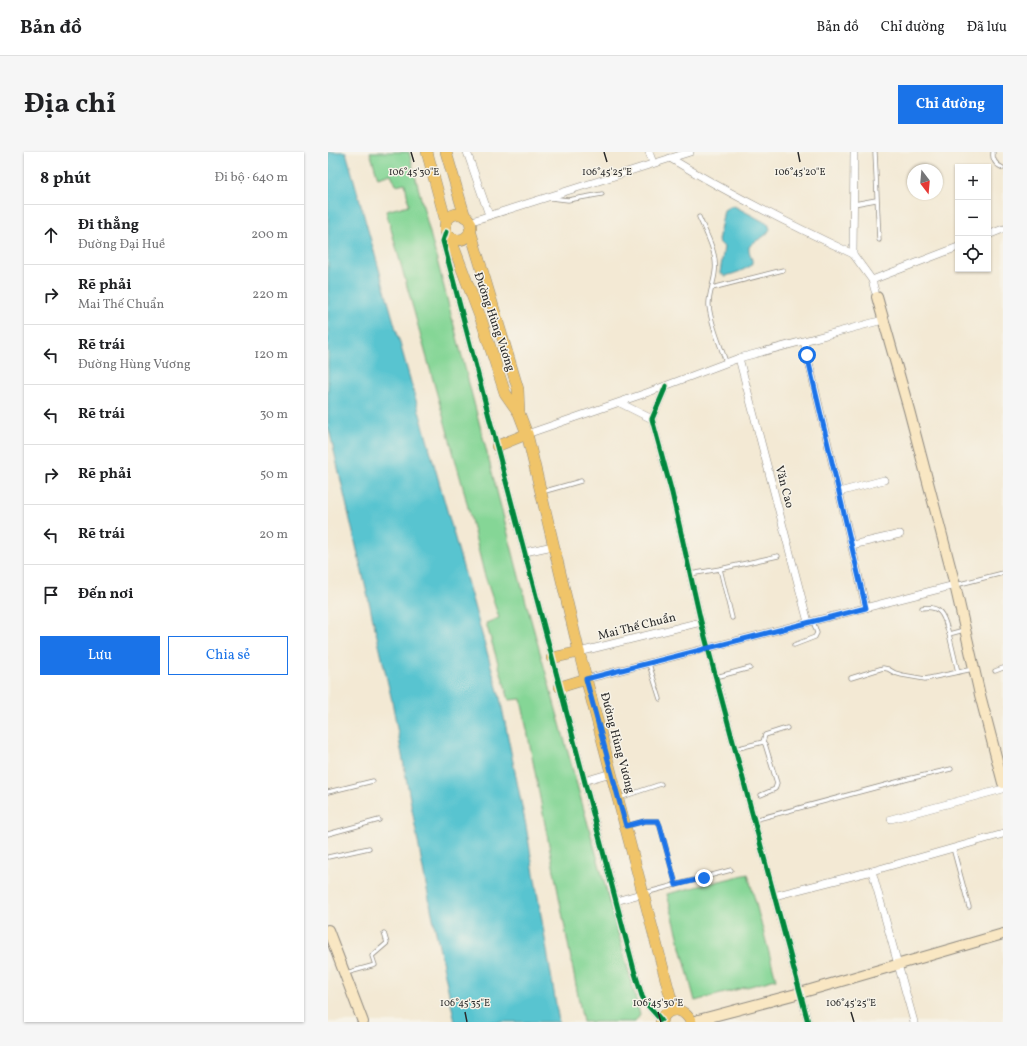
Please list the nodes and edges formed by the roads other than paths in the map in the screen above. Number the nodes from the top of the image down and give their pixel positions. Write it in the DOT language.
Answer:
graph roads {
  1 [pos="427,152"];
  2 [pos="446,152"];
  3 [pos="467,152"];
  4 [pos="649,152"];
  5 [pos="690,152"];
  6 [pos="854,152"];
  7 [pos="875,152"];
  8 [pos="993,152"];
  9 [pos="670,158"];
  10 [pos="653,163"];
  11 [pos="1003,168"];
  12 [pos="602,194"];
  13 [pos="546,197"];
  14 [pos="876,200"];
  15 [pos="853,204"];
  16 [pos="489,215"];
  17 [pos="699,216"];
  18 [pos="468,223"];
  19 [pos="1003,229"];
  20 [pos="447,230"];
  21 [pos="991,234"];
  22 [pos="879,240"];
  23 [pos="955,248"];
  24 [pos="853,254"];
  25 [pos="783,270"];
  26 [pos="872,280"];
  27 [pos="712,288"];
  28 [pos="876,294"];
  29 [pos="882,320"];
  30 [pos="804,341"];
  31 [pos="739,358"];
  32 [pos="726,362"];
  33 [pos="666,386"];
  34 [pos="620,403"];
  35 [pos="519,413"];
  36 [pos="652,419"];
  37 [pos="527,434"];
  38 [pos="497,446"];
  39 [pos="884,480"];
  40 [pos="581,481"];
  41 [pos="541,492"];
  42 [pos="839,492"];
  43 [pos="900,534"];
  44 [pos="852,545"];
  45 [pos="553,546"];
  46 [pos="525,552"];
  47 [pos="778,556"];
  48 [pos="720,569"];
  49 [pos="690,574"];
  50 [pos="1003,574"];
  51 [pos="955,585"];
  52 [pos="866,608"];
  53 [pos="922,608"];
  54 [pos="732,618"];
  55 [pos="701,622"];
  56 [pos="811,622"];
  57 [pos="965,630"];
  58 [pos="949,634"];
  59 [pos="794,645"];
  60 [pos="708,647"];
  61 [pos="579,652"];
  62 [pos="552,658"];
  63 [pos="649,664"];
  64 [pos="750,668"];
  65 [pos="1003,668"];
  66 [pos="974,669"];
  67 [pos="995,670"];
  68 [pos="958,672"];
  69 [pos="716,677"];
  70 [pos="851,678"];
  71 [pos="586,679"];
  72 [pos="560,687"];
  73 [pos="660,699"];
  74 [pos="787,728"];
  75 [pos="763,742"];
  76 [pos="735,749"];
  77 [pos="951,769"];
  78 [pos="611,772"];
  79 [pos="373,781"];
  80 [pos="584,781"];
  81 [pos="1003,783"];
  82 [pos="661,784"];
  83 [pos="1003,789"];
  84 [pos="328,792"];
  85 [pos="761,795"];
  86 [pos="618,798"];
  87 [pos="891,819"];
  88 [pos="379,820"];
  89 [pos="753,820"];
  90 [pos="626,826"];
  91 [pos="328,834"];
  92 [pos="1003,834"];
  93 [pos="369,848"];
  94 [pos="953,848"];
  95 [pos="328,858"];
  96 [pos="731,870"];
  97 [pos="872,871"];
  98 [pos="676,885"];
  99 [pos="644,893"];
  100 [pos="774,896"];
  101 [pos="616,901"];
  102 [pos="969,907"];
  103 [pos="328,930"];
  104 [pos="384,933"];
  105 [pos="1003,934"];
  106 [pos="897,964"];
  107 [pos="345,974"];
  108 [pos="800,992"];
  109 [pos="674,1010"];
  110 [pos="661,1021"];
  111 [pos="363,1022"];
  112 [pos="691,1022"];
  113 [pos="808,1022"];
  114 [pos="914,1022"];
  1 -- 20 [label="main road, Đường Hùng Vương"];
  2 -- 18 [label="main road, Đường Hùng Vương"];
  3 -- 16 [label="street"];
  4 -- 10 [label="street"];
  5 -- 9 [label="street"];
  6 -- 15 [label="street"];
  7 -- 14 [label="lane"];
  8 -- 11 [label="lane"];
  9 -- 10 [label="street"];
  9 -- 24 [label="street"];
  10 -- 13 [label="street"];
  12 -- 13 [label="lane"];
  13 -- 16 [label="street"];
  14 -- 15 [label="lane"];
  14 -- 22 [label="lane"];
  15 -- 24 [label="street"];
  16 -- 18 [label="street"];
  17 -- 27 [label="lane"];
  18 -- 20 [label="main road"];
  18 -- 20 [label="main road"];
  18 -- 35 [label="main road, Đường Hùng Vương"];
  19 -- 21 [label="street"];
  20 -- 35 [label="main road, Đường Hùng Vương"];
  20 -- 38 [label="street"];
  23 -- 26 [label="street"];
  24 -- 26 [label="street"];
  25 -- 27 [label="lane"];
  26 -- 28 [label="street"];
  27 -- 32 [label="lane"];
  28 -- 29 [label="street"];
  29 -- 30 [label="street"];
  29 -- 51 [label="street"];
  30 -- 31 [label="street"];
  30 -- 42 [label="street"];
  31 -- 32 [label="street"];
  31 -- 56 [label="street, Văn Cao"];
  32 -- 33 [label="street"];
  33 -- 34 [label="street"];
  33 -- 36 [label="street"];
  34 -- 36 [label="street"];
  34 -- 37 [label="street"];
  35 -- 37 [label="main road, Đường Hùng Vương"];
  36 -- 49 [label="street"];
  37 -- 38 [label="main road"];
  37 -- 41 [label="main road, Đường Hùng Vương"];
  38 -- 46 [label="street"];
  39 -- 42 [label="street"];
  40 -- 41 [label="lane"];
  41 -- 45 [label="main road, Đường Hùng Vương"];
  42 -- 44 [label="street"];
  43 -- 44 [label="street"];
  44 -- 52 [label="street"];
  45 -- 46 [label="street"];
  45 -- 61 [label="main road, Đường Hùng Vương"];
  46 -- 62 [label="street"];
  47 -- 48 [label="lane"];
  48 -- 49 [label="lane"];
  48 -- 54 [label="lane"];
  49 -- 55 [label="street"];
  50 -- 51 [label="lane"];
  51 -- 52 [label="street"];
  51 -- 57 [label="street"];
  52 -- 56 [label="street"];
  53 -- 58 [label="lane"];
  55 -- 60 [label="street"];
  55 -- 61 [label="street, Mai Thế Chuẩn"];
  56 -- 59 [label="lane"];
  56 -- 60 [label="street"];
  57 -- 58 [label="lane"];
  57 -- 66 [label="street"];
  58 -- 68 [label="lane"];
  60 -- 63 [label="street"];
  60 -- 69 [label="street"];
  61 -- 62 [label="main road"];
  61 -- 71 [label="main road, Đường Hùng Vương"];
  62 -- 72 [label="street"];
  63 -- 71 [label="street"];
  63 -- 73 [label="lane"];
  64 -- 69 [label="lane"];
  65 -- 67 [label="lane"];
  66 -- 68 [label="lane"];
  66 -- 81 [label="street"];
  68 -- 70 [label="lane"];
  69 -- 76 [label="street"];
  71 -- 72 [label="main road"];
  71 -- 78 [label="main road, Đường Hùng Vương"];
  72 -- 80 [label="street"];
  74 -- 75 [label="lane"];
  75 -- 76 [label="lane"];
  75 -- 85 [label="lane"];
  76 -- 89 [label="street"];
  77 -- 89 [label="lane"];
  78 -- 80 [label="street"];
  78 -- 86 [label="main road, Đường Hùng Vương"];
  79 -- 84 [label="lane"];
  80 -- 101 [label="street"];
  82 -- 86 [label="lane"];
  83 -- 87 [label="street"];
  86 -- 90 [label="main road, Đường Hùng Vương"];
  88 -- 91 [label="lane"];
  89 -- 100 [label="street"];
  90 -- 98 [label="lane"];
  90 -- 99 [label="main road, Đường Hùng Vương"];
  92 -- 94 [label="street"];
  93 -- 95 [label="lane"];
  94 -- 97 [label="street"];
  94 -- 102 [label="lane"];
  96 -- 98 [label="lane"];
  97 -- 100 [label="street"];
  97 -- 106 [label="street"];
  98 -- 99 [label="lane"];
  99 -- 101 [label="street"];
  99 -- 109 [label="main road, Đường Hùng Vương"];
  100 -- 108 [label="street"];
  101 -- 110 [label="street"];
  103 -- 107 [label="street"];
  104 -- 107 [label="lane"];
  105 -- 106 [label="street"];
  106 -- 108 [label="street"];
  106 -- 114 [label="street"];
  107 -- 111 [label="street"];
  108 -- 112 [label="street"];
  108 -- 113 [label="street"];
  109 -- 110 [label="main road"];
  109 -- 112 [label="main road"];
}
